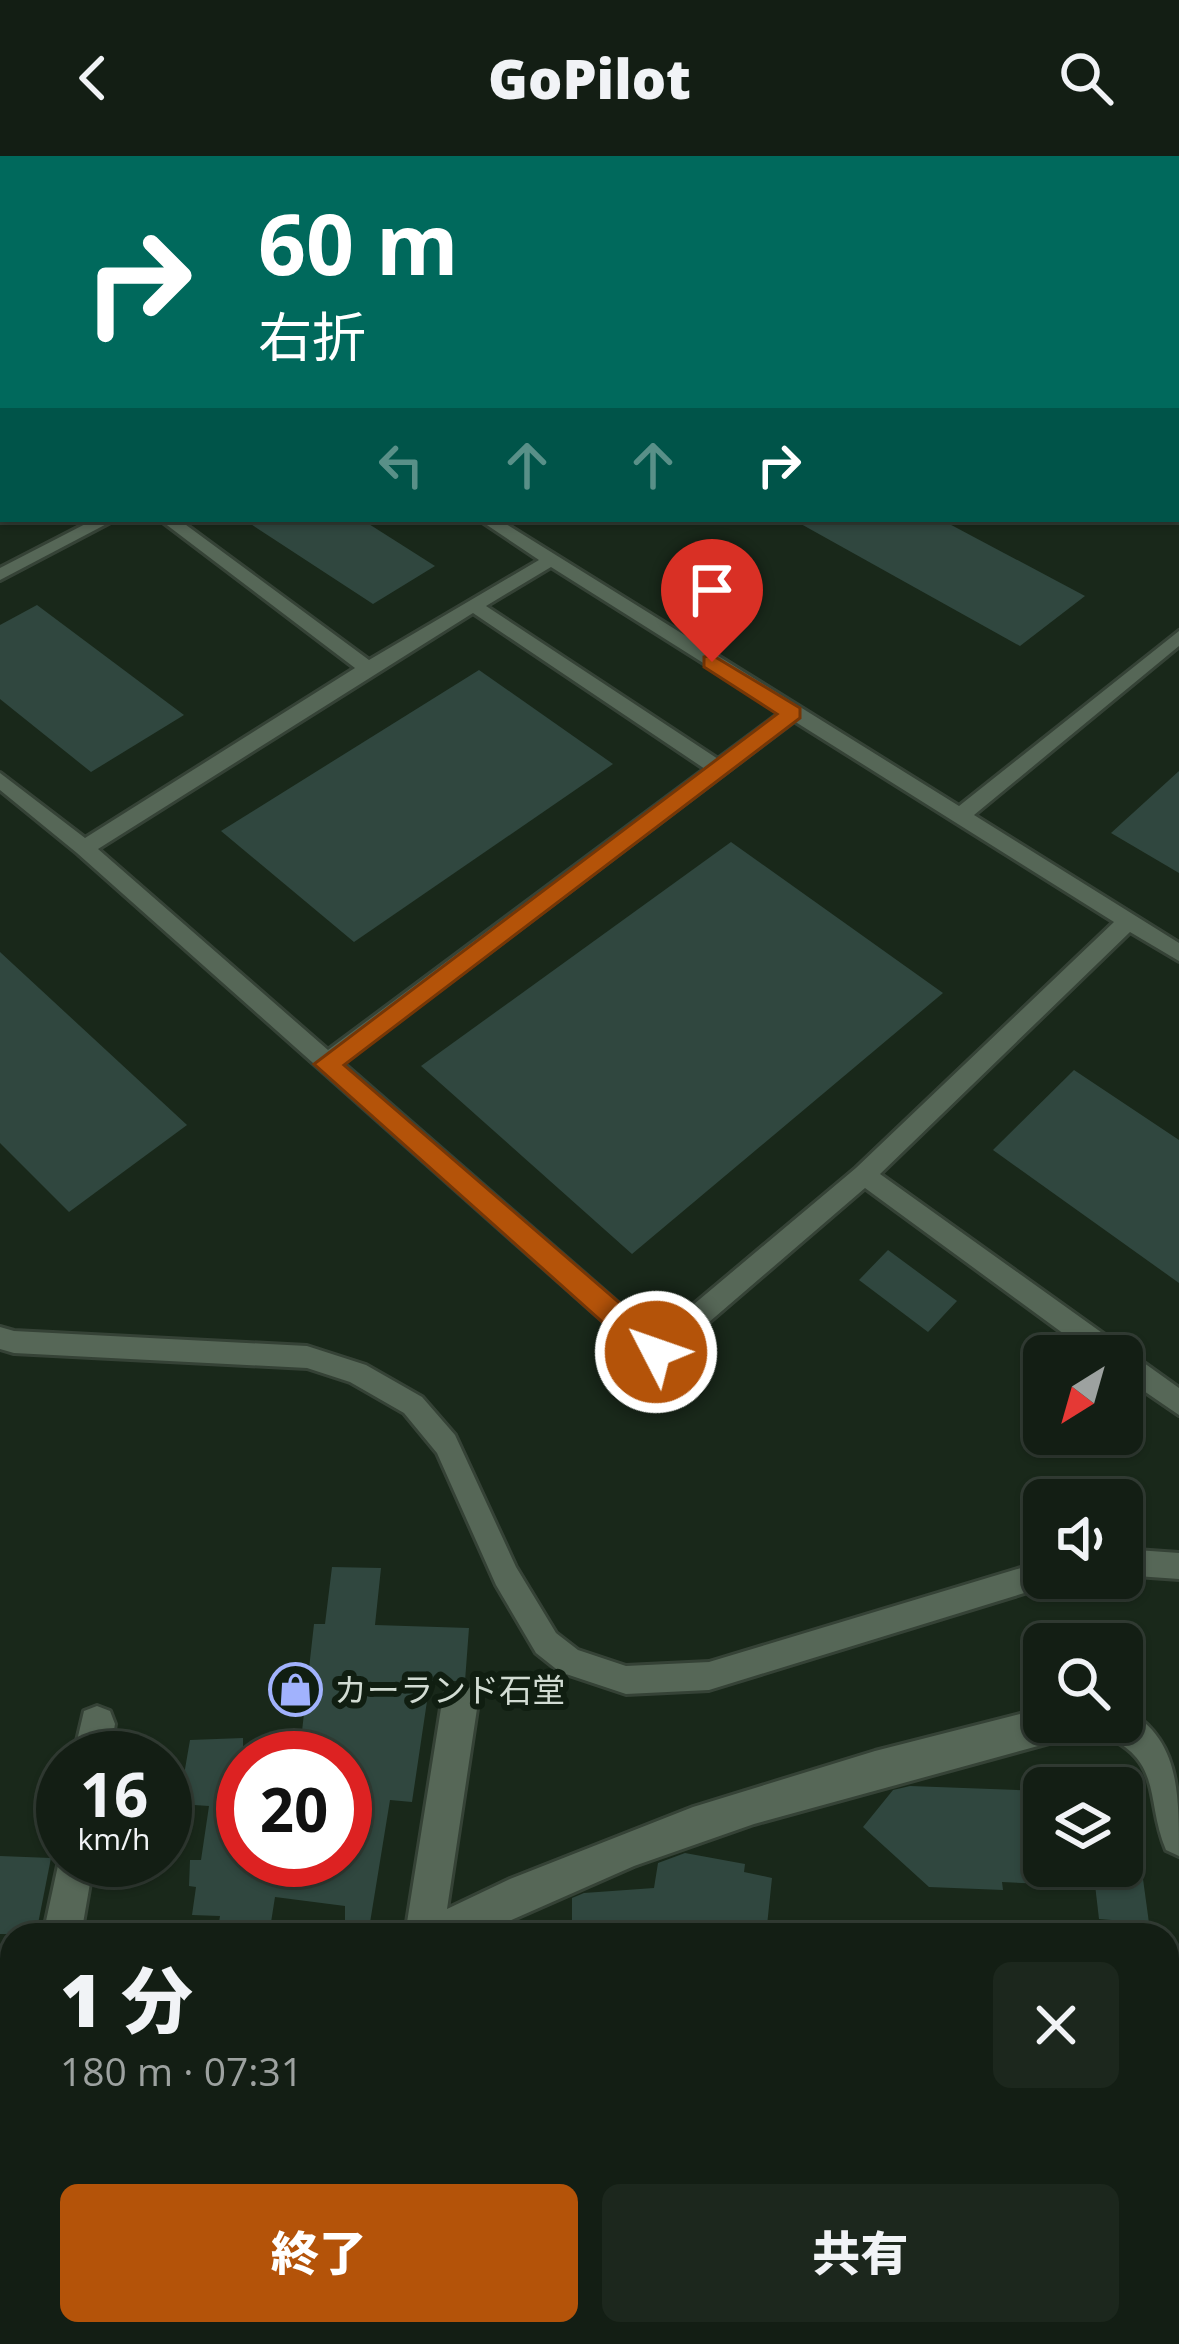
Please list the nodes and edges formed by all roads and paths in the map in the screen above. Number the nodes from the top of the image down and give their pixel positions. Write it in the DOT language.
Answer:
graph roads {
  1 [pos="103,522"];
  2 [pos="171,522"];
  3 [pos="491,522"];
  4 [pos="551,560"];
  5 [pos="0,575"];
  6 [pos="473,605"];
  7 [pos="1179,637"];
  8 [pos="368,668"];
  9 [pos="792,713"];
  10 [pos="718,768"];
  11 [pos="0,780"];
  12 [pos="20,798"];
  13 [pos="0,809"];
  14 [pos="958,817"];
  15 [pos="84,848"];
  16 [pos="1128,922"];
  17 [pos="1179,952"];
  18 [pos="326,1064"];
  19 [pos="864,1175"];
  20 [pos="1085,1335"];
  21 [pos="0,1338"];
  22 [pos="1143,1377"];
  23 [pos="1179,1403"];
  24 [pos="1143,1563"];
  25 [pos="1179,1566"];
  26 [pos="1023,1580"];
  27 [pos="460,1702"];
  28 [pos="1023,1731"];
  29 [pos="1143,1734"];
  30 [pos="1179,1837"];
  31 [pos="70,1887"];
  32 [pos="64,1923"];
  33 [pos="426,1923"];
  34 [pos="459,1923"];
  1 -- 5 [label="lane"];
  2 -- 8 [label="lane"];
  3 -- 4 [label="lane"];
  4 -- 6 [label="lane"];
  4 -- 9 [label="lane"];
  6 -- 8 [label="lane"];
  6 -- 10 [label="lane"];
  7 -- 14 [label="lane"];
  8 -- 15 [label="lane"];
  9 -- 10 [label="lane"];
  9 -- 14 [label="lane"];
  10 -- 18 [label="lane"];
  11 -- 12 [label="lane"];
  12 -- 13 [label="lane"];
  12 -- 15 [label="lane"];
  14 -- 16 [label="lane"];
  15 -- 18 [label="lane"];
  16 -- 17 [label="lane"];
  16 -- 19 [label="lane"];
  18 -- 19 [label="lane"];
  19 -- 20 [label="lane"];
  21 -- 26 [label="lane"];
  22 -- 23 [label="lane"];
  24 -- 25 [label="lane"];
  27 -- 33 [label="street"];
  28 -- 34 [label="street"];
  29 -- 30 [label="street"];
  31 -- 32 [label="street"];
}
